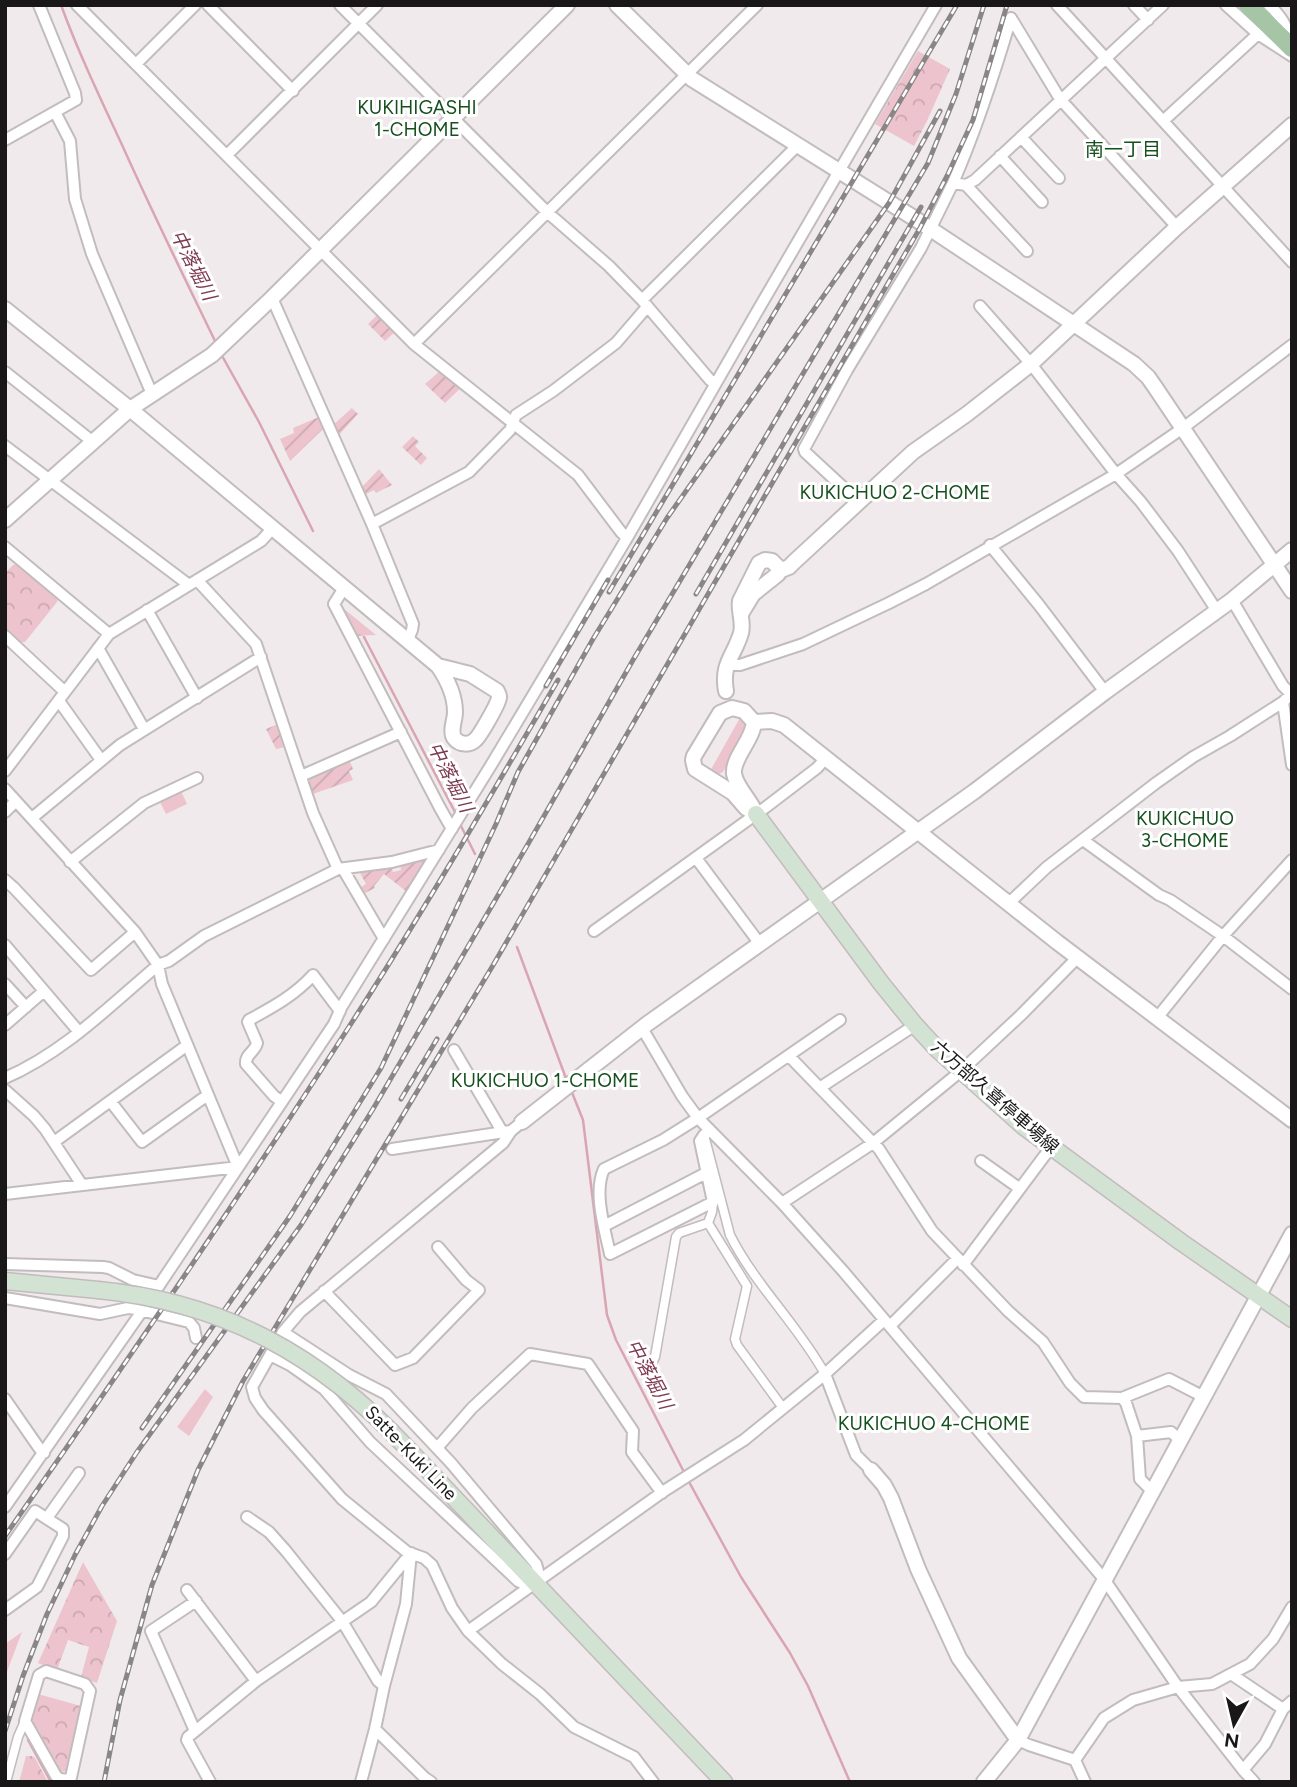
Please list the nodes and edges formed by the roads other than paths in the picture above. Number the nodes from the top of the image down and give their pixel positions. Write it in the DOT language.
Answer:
graph roads {
  1 [pos="39,5"];
  2 [pos="77,5"];
  3 [pos="195,5"];
  4 [pos="208,5"];
  5 [pos="340,5"];
  6 [pos="377,5"];
  7 [pos="567,5"];
  8 [pos="617,5"];
  9 [pos="758,5"];
  10 [pos="936,5"];
  11 [pos="1014,5"];
  12 [pos="1057,5"];
  13 [pos="1134,5"];
  14 [pos="1163,5"];
  15 [pos="1226,5"];
  16 [pos="1248,5"];
  17 [pos="1275,7"];
  18 [pos="1011,18"];
  19 [pos="1148,20"];
  20 [pos="359,25"];
  21 [pos="1258,34"];
  22 [pos="1290,49"];
  23 [pos="1105,58"];
  24 [pos="136,64"];
  25 [pos="686,75"];
  26 [pos="293,91"];
  27 [pos="1060,99"];
  28 [pos="55,112"];
  29 [pos="452,119"];
  30 [pos="1163,121"];
  31 [pos="1292,125"];
  32 [pos="1021,137"];
  33 [pos="5,140"];
  34 [pos="798,145"];
  35 [pos="226,155"];
  36 [pos="1000,156"];
  37 [pos="838,171"];
  38 [pos="1059,178"];
  39 [pos="953,183"];
  40 [pos="966,185"];
  41 [pos="1222,186"];
  42 [pos="1042,202"];
  43 [pos="547,212"];
  44 [pos="1177,227"];
  45 [pos="931,229"];
  46 [pos="320,250"];
  47 [pos="1027,251"];
  48 [pos="1292,262"];
  49 [pos="272,298"];
  50 [pos="645,304"];
  51 [pos="980,306"];
  52 [pos="5,309"];
  53 [pos="1073,325"];
  54 [pos="414,344"];
  55 [pos="1292,345"];
  56 [pos="1031,364"];
  57 [pos="5,372"];
  58 [pos="716,383"];
  59 [pos="152,394"];
  60 [pos="130,409"];
  61 [pos="513,421"];
  62 [pos="1183,428"];
  63 [pos="93,442"];
  64 [pos="5,446"];
  65 [pos="1116,474"];
  66 [pos="51,480"];
  67 [pos="859,502"];
  68 [pos="5,520"];
  69 [pos="372,524"];
  70 [pos="272,529"];
  71 [pos="628,538"];
  72 [pos="990,545"];
  73 [pos="5,547"];
  74 [pos="1292,550"];
  75 [pos="1274,565"];
  76 [pos="779,571"];
  77 [pos="193,583"];
  78 [pos="344,588"];
  79 [pos="1292,591"];
  80 [pos="1232,600"];
  81 [pos="147,610"];
  82 [pos="1217,611"];
  83 [pos="742,612"];
  84 [pos="109,634"];
  85 [pos="5,636"];
  86 [pos="408,640"];
  87 [pos="99,648"];
  88 [pos="261,657"];
  89 [pos="727,665"];
  90 [pos="438,666"];
  91 [pos="726,691"];
  92 [pos="1288,691"];
  93 [pos="1105,692"];
  94 [pos="62,696"];
  95 [pos="197,698"];
  96 [pos="720,713"];
  97 [pos="749,717"];
  98 [pos="144,729"];
  99 [pos="401,732"];
  100 [pos="826,758"];
  101 [pos="101,760"];
  102 [pos="1292,765"];
  103 [pos="735,766"];
  104 [pos="5,771"];
  105 [pos="301,776"];
  106 [pos="197,778"];
  107 [pos="713,780"];
  108 [pos="5,789"];
  109 [pos="16,802"];
  110 [pos="5,811"];
  111 [pos="756,814"];
  112 [pos="32,818"];
  113 [pos="453,827"];
  114 [pos="918,833"];
  115 [pos="1083,840"];
  116 [pos="439,850"];
  117 [pos="696,858"];
  118 [pos="1292,860"];
  119 [pos="70,862"];
  120 [pos="341,869"];
  121 [pos="5,880"];
  122 [pos="820,901"];
  123 [pos="1009,903"];
  124 [pos="594,931"];
  125 [pos="135,932"];
  126 [pos="1223,936"];
  127 [pos="384,939"];
  128 [pos="5,944"];
  129 [pos="760,944"];
  130 [pos="1078,957"];
  131 [pos="158,965"];
  132 [pos="5,984"];
  133 [pos="1292,989"];
  134 [pos="44,991"];
  135 [pos="26,1007"];
  136 [pos="340,1011"];
  137 [pos="1157,1018"];
  138 [pos="840,1020"];
  139 [pos="5,1025"];
  140 [pos="915,1026"];
  141 [pos="642,1028"];
  142 [pos="79,1032"];
  143 [pos="186,1046"];
  144 [pos="454,1050"];
  145 [pos="789,1056"];
  146 [pos="961,1071"];
  147 [pos="5,1079"];
  148 [pos="821,1087"];
  149 [pos="5,1090"];
  150 [pos="207,1097"];
  151 [pos="281,1101"];
  152 [pos="111,1102"];
  153 [pos="698,1118"];
  154 [pos="1292,1120"];
  155 [pos="522,1122"];
  156 [pos="507,1132"];
  157 [pos="707,1132"];
  158 [pos="54,1142"];
  159 [pos="873,1143"];
  160 [pos="1051,1147"];
  161 [pos="392,1149"];
  162 [pos="981,1161"];
  163 [pos="238,1167"];
  164 [pos="708,1172"];
  165 [pos="82,1185"];
  166 [pos="1019,1188"];
  167 [pos="5,1194"];
  168 [pos="782,1203"];
  169 [pos="713,1207"];
  170 [pos="723,1211"];
  171 [pos="708,1223"];
  172 [pos="604,1226"];
  173 [pos="1292,1234"];
  174 [pos="438,1247"];
  175 [pos="960,1262"];
  176 [pos="5,1264"];
  177 [pos="5,1281"];
  178 [pos="159,1286"];
  179 [pos="324,1291"];
  180 [pos="1258,1296"];
  181 [pos="5,1298"];
  182 [pos="142,1311"];
  183 [pos="1292,1320"];
  184 [pos="887,1323"];
  185 [pos="283,1332"];
  186 [pos="196,1338"];
  187 [pos="270,1355"];
  188 [pos="648,1371"];
  189 [pos="825,1374"];
  190 [pos="1204,1397"];
  191 [pos="1122,1398"];
  192 [pos="5,1399"];
  193 [pos="783,1408"];
  194 [pos="1137,1436"];
  195 [pos="1181,1441"];
  196 [pos="437,1448"];
  197 [pos="44,1453"];
  198 [pos="870,1470"];
  199 [pos="79,1473"];
  200 [pos="662,1493"];
  201 [pos="1153,1493"];
  202 [pos="5,1507"];
  203 [pos="247,1517"];
  204 [pos="47,1518"];
  205 [pos="411,1553"];
  206 [pos="5,1554"];
  207 [pos="1104,1579"];
  208 [pos="536,1583"];
  209 [pos="187,1590"];
  210 [pos="196,1601"];
  211 [pos="1292,1607"];
  212 [pos="5,1610"];
  213 [pos="342,1621"];
  214 [pos="468,1631"];
  215 [pos="1231,1674"];
  216 [pos="256,1681"];
  217 [pos="384,1686"];
  218 [pos="1178,1687"];
  219 [pos="1292,1700"];
  220 [pos="1283,1709"];
  221 [pos="25,1721"];
  222 [pos="375,1729"];
  223 [pos="195,1731"];
  224 [pos="1018,1740"];
  225 [pos="1075,1759"];
  226 [pos="1243,1770"];
  227 [pos="70,1781"];
  228 [pos="1254,1781"];
  229 [pos="6,1782"];
  230 [pos="210,1782"];
  231 [pos="361,1782"];
  232 [pos="431,1782"];
  233 [pos="653,1782"];
  234 [pos="724,1782"];
  235 [pos="984,1782"];
  236 [pos="1085,1782"];
  1 -- 28 [label="street"];
  2 -- 24 [label="street"];
  3 -- 24 [label="street"];
  4 -- 26 [label="street"];
  5 -- 20 [label="street"];
  6 -- 20 [label="street"];
  7 -- 29 [label="street"];
  8 -- 25 [label="street"];
  9 -- 25 [label="street"];
  10 -- 37 [label="street"];
  11 -- 18 [label="street"];
  12 -- 23 [label="street"];
  13 -- 19 [label="street"];
  14 -- 19 [label="street"];
  15 -- 21 [label="street"];
  16 -- 22 [label="main road"];
  17 -- 22 [label="street"];
  18 -- 27 [label="street"];
  18 -- 39 [label="street"];
  19 -- 23 [label="street"];
  20 -- 26 [label="street"];
  20 -- 29 [label="street"];
  21 -- 22 [label="street"];
  21 -- 30 [label="street"];
  23 -- 27 [label="street"];
  23 -- 30 [label="street"];
  24 -- 35 [label="street"];
  25 -- 34 [label="street"];
  25 -- 43 [label="street"];
  26 -- 35 [label="street"];
  27 -- 32 [label="street"];
  27 -- 44 [label="street"];
  28 -- 33 [label="street"];
  28 -- 59 [label="street"];
  29 -- 43 [label="street"];
  29 -- 46 [label="street"];
  30 -- 41 [label="street"];
  31 -- 41 [label="street"];
  32 -- 36 [label="street"];
  32 -- 38 [label="street"];
  34 -- 37 [label="street"];
  34 -- 50 [label="street"];
  35 -- 46 [label="street"];
  36 -- 40 [label="street"];
  36 -- 42 [label="street"];
  37 -- 45 [label="street"];
  37 -- 58 [label="street"];
  39 -- 40 [label="street"];
  39 -- 45 [label="street"];
  40 -- 47 [label="street"];
  41 -- 44 [label="street"];
  41 -- 48 [label="street"];
  43 -- 50 [label="street"];
  43 -- 54 [label="street"];
  44 -- 53 [label="street"];
  45 -- 53 [label="street"];
  45 -- 67 [label="street"];
  46 -- 49 [label="street"];
  46 -- 54 [label="street"];
  49 -- 59 [label="street"];
  49 -- 69 [label="street"];
  50 -- 58 [label="street"];
  50 -- 61 [label="street"];
  51 -- 56 [label="street"];
  52 -- 60 [label="street"];
  53 -- 56 [label="street"];
  53 -- 62 [label="street"];
  54 -- 61 [label="street"];
  55 -- 62 [label="street"];
  56 -- 65 [label="street"];
  56 -- 67 [label="street"];
  57 -- 63 [label="street"];
  58 -- 71 [label="street"];
  59 -- 60 [label="street"];
  60 -- 63 [label="street"];
  60 -- 70 [label="street"];
  61 -- 69 [label="street"];
  61 -- 71 [label="street"];
  62 -- 65 [label="street"];
  62 -- 75 [label="street"];
  63 -- 66 [label="street"];
  64 -- 66 [label="street"];
  65 -- 72 [label="street"];
  65 -- 82 [label="street"];
  66 -- 68 [label="street"];
  66 -- 77 [label="street"];
  67 -- 76 [label="street"];
  69 -- 86 [label="street"];
  70 -- 77 [label="street"];
  70 -- 78 [label="street"];
  71 -- 113 [label="street"];
  72 -- 89 [label="street"];
  72 -- 93 [label="street"];
  73 -- 84 [label="street"];
  74 -- 75 [label="street"];
  75 -- 79 [label="street"];
  75 -- 80 [label="street"];
  76 -- 83 [label="street"];
  76 -- 83 [label="street"];
  77 -- 81 [label="street"];
  77 -- 88 [label="street"];
  78 -- 86 [label="street"];
  78 -- 99 [label="street"];
  80 -- 82 [label="street"];
  80 -- 92 [label="street"];
  81 -- 84 [label="street"];
  81 -- 95 [label="street"];
  82 -- 93 [label="street"];
  83 -- 89 [label="street"];
  84 -- 87 [label="street"];
  85 -- 94 [label="street"];
  86 -- 90 [label="street"];
  87 -- 94 [label="street"];
  87 -- 98 [label="street"];
  88 -- 95 [label="street"];
  88 -- 105 [label="street"];
  89 -- 91 [label="street"];
  90 -- 90 [label="street"];
  91 -- 96 [label="street"];
  91 -- 97 [label="street"];
  92 -- 102 [label="street"];
  92 -- 115 [label="street"];
  93 -- 114 [label="street"];
  94 -- 101 [label="street"];
  94 -- 104 [label="street"];
  95 -- 98 [label="street"];
  96 -- 97 [label="street"];
  96 -- 107 [label="street"];
  97 -- 100 [label="street"];
  97 -- 103 [label="street"];
  98 -- 101 [label="street"];
  99 -- 105 [label="street"];
  99 -- 113 [label="street"];
  100 -- 111 [label="street"];
  100 -- 114 [label="street"];
  101 -- 112 [label="street"];
  103 -- 107 [label="street"];
  103 -- 111 [label="street"];
  105 -- 120 [label="street"];
  106 -- 119 [label="street"];
  107 -- 111 [label="street"];
  108 -- 109 [label="street"];
  109 -- 110 [label="street"];
  109 -- 112 [label="street"];
  111 -- 117 [label="street"];
  111 -- 122 [label="main road, 六万部久喜停車場線"];
  112 -- 119 [label="street"];
  113 -- 116 [label="street"];
  114 -- 122 [label="street"];
  114 -- 123 [label="street"];
  115 -- 123 [label="street"];
  115 -- 126 [label="street"];
  116 -- 120 [label="street"];
  116 -- 127 [label="street"];
  117 -- 124 [label="street"];
  117 -- 129 [label="street"];
  118 -- 126 [label="street"];
  119 -- 125 [label="street"];
  120 -- 127 [label="street"];
  120 -- 131 [label="street"];
  121 -- 125 [label="street"];
  122 -- 129 [label="street"];
  122 -- 140 [label="main road, 六万部久喜停車場線"];
  123 -- 130 [label="street"];
  125 -- 131 [label="street"];
  126 -- 133 [label="street"];
  126 -- 137 [label="street"];
  127 -- 136 [label="street"];
  128 -- 134 [label="street"];
  129 -- 141 [label="street"];
  130 -- 137 [label="street"];
  130 -- 146 [label="street"];
  131 -- 142 [label="street"];
  131 -- 143 [label="street"];
  132 -- 135 [label="street"];
  134 -- 135 [label="street"];
  134 -- 142 [label="street"];
  135 -- 139 [label="street"];
  136 -- 151 [label="street"];
  136 -- 151 [label="street"];
  137 -- 154 [label="street"];
  138 -- 145 [label="street"];
  140 -- 146 [label="main road, 六万部久喜停車場線"];
  140 -- 148 [label="street"];
  141 -- 153 [label="street"];
  141 -- 155 [label="street"];
  142 -- 147 [label="street"];
  143 -- 150 [label="street"];
  143 -- 152 [label="street"];
  144 -- 156 [label="street"];
  145 -- 148 [label="street"];
  145 -- 153 [label="street"];
  146 -- 159 [label="street"];
  146 -- 160 [label="main road, 六万部久喜停車場線"];
  148 -- 159 [label="street"];
  149 -- 158 [label="street"];
  150 -- 152 [label="street"];
  150 -- 163 [label="street"];
  151 -- 163 [label="street"];
  152 -- 158 [label="street"];
  153 -- 157 [label="street"];
  153 -- 172 [label="street"];
  155 -- 156 [label="street"];
  156 -- 161 [label="street"];
  156 -- 179 [label="street"];
  157 -- 164 [label="street"];
  157 -- 168 [label="street"];
  157 -- 170 [label="street"];
  158 -- 165 [label="street"];
  159 -- 168 [label="street"];
  159 -- 175 [label="street"];
  160 -- 166 [label="street"];
  160 -- 180 [label="main road, 六万部久喜停車場線"];
  162 -- 166 [label="street"];
  163 -- 165 [label="street"];
  163 -- 178 [label="street"];
  164 -- 169 [label="street"];
  164 -- 172 [label="street"];
  165 -- 167 [label="street"];
  166 -- 175 [label="street"];
  168 -- 184 [label="street"];
  169 -- 170 [label="street"];
  169 -- 171 [label="street"];
  169 -- 172 [label="street"];
  170 -- 189 [label="street"];
  171 -- 188 [label="street"];
  171 -- 193 [label="street"];
  173 -- 180 [label="street"];
  174 -- 179 [label="street"];
  175 -- 184 [label="street"];
  175 -- 191 [label="street"];
  176 -- 178 [label="street"];
  177 -- 208 [label="main road, Satte-Kuki Line, bridge"];
  178 -- 182 [label="street"];
  179 -- 185 [label="street"];
  180 -- 183 [label="main road, 六万部久喜停車場線"];
  180 -- 190 [label="street"];
  181 -- 182 [label="street"];
  182 -- 186 [label="street"];
  182 -- 197 [label="street"];
  184 -- 189 [label="street"];
  184 -- 207 [label="street"];
  185 -- 187 [label="street"];
  185 -- 196 [label="street"];
  187 -- 205 [label="street"];
  187 -- 208 [label="street"];
  189 -- 193 [label="street"];
  189 -- 198 [label="street"];
  190 -- 191 [label="street"];
  190 -- 195 [label="street"];
  191 -- 194 [label="street"];
  192 -- 197 [label="street"];
  193 -- 200 [label="street"];
  194 -- 195 [label="street"];
  194 -- 201 [label="street"];
  195 -- 201 [label="street"];
  196 -- 200 [label="street"];
  196 -- 208 [label="street"];
  197 -- 202 [label="street"];
  198 -- 224 [label="street"];
  199 -- 204 [label="street"];
  200 -- 208 [label="street"];
  201 -- 207 [label="street"];
  203 -- 213 [label="street"];
  204 -- 206 [label="street"];
  204 -- 212 [label="street"];
  205 -- 213 [label="street"];
  205 -- 214 [label="street"];
  205 -- 217 [label="street"];
  207 -- 218 [label="street"];
  207 -- 224 [label="street"];
  208 -- 214 [label="street"];
  208 -- 234 [label="main road, Satte-Kuki Line"];
  209 -- 210 [label="street"];
  210 -- 216 [label="street"];
  210 -- 223 [label="street"];
  211 -- 215 [label="street"];
  213 -- 216 [label="street"];
  213 -- 217 [label="street"];
  214 -- 233 [label="street"];
  215 -- 218 [label="street"];
  215 -- 220 [label="street"];
  216 -- 223 [label="street"];
  217 -- 222 [label="street"];
  218 -- 225 [label="street"];
  218 -- 226 [label="street"];
  219 -- 220 [label="street"];
  220 -- 226 [label="street"];
  221 -- 227 [label="street"];
  221 -- 227 [label="street"];
  221 -- 229 [label="street"];
  222 -- 231 [label="street"];
  222 -- 232 [label="street"];
  223 -- 230 [label="street"];
  224 -- 225 [label="street"];
  224 -- 235 [label="street"];
  225 -- 236 [label="street"];
  226 -- 228 [label="street"];
}
